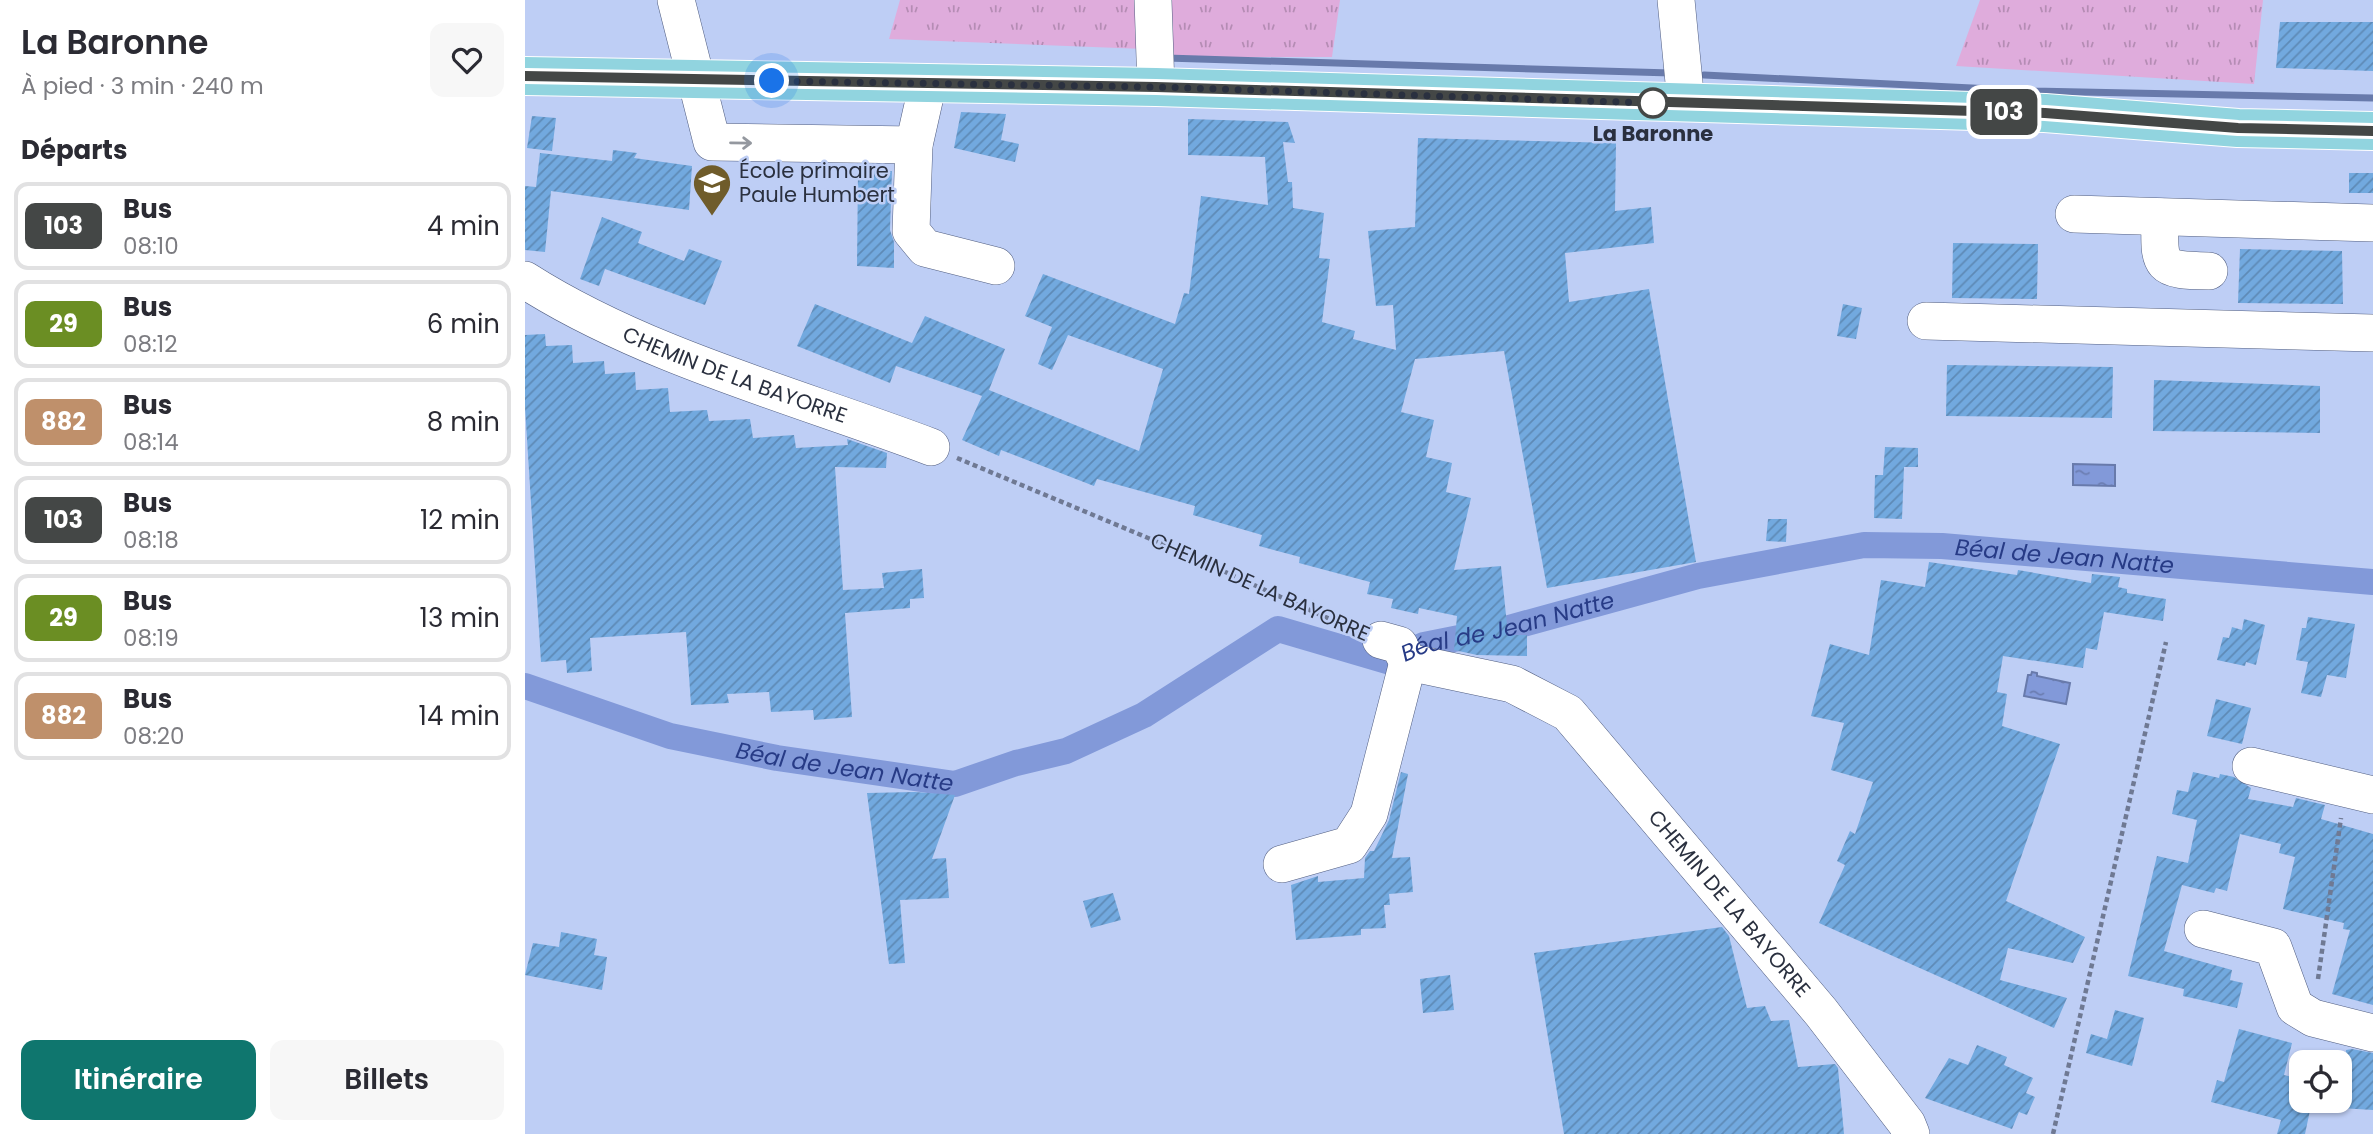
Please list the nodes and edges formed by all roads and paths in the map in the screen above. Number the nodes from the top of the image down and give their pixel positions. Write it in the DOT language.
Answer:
graph roads {
  1 [pos="676,0"];
  2 [pos="1153,0"];
  3 [pos="1676,0"];
  4 [pos="525,76"];
  5 [pos="698,80"];
  6 [pos="928,83"];
  7 [pos="1156,87"];
  8 [pos="1686,103"];
  9 [pos="2373,112"];
  10 [pos="2045,113"];
  11 [pos="2373,131"];
  12 [pos="914,145"];
  13 [pos="2074,214"];
  14 [pos="2159,217"];
  15 [pos="2373,223"];
  16 [pos="996,266"];
  17 [pos="2209,271"];
  18 [pos="525,280"];
  19 [pos="1926,321"];
  20 [pos="2373,333"];
  21 [pos="931,447"];
  22 [pos="2167,642"];
  23 [pos="1399,651"];
  24 [pos="2251,766"];
  25 [pos="2358,803"];
  26 [pos="1282,864"];
  27 [pos="2203,929"];
  28 [pos="2313,1018"];
  29 [pos="2373,1033"];
  30 [pos="1911,1134"];
  31 [pos="2053,1134"];
  1 -- 5 [label="street"];
  2 -- 7 [label="street"];
  3 -- 8 [label="street"];
  4 -- 5 [label="main road"];
  5 -- 6 [label="main road"];
  5 -- 12 [label="street, one-way"];
  6 -- 7 [label="main road"];
  6 -- 12 [label="street"];
  7 -- 8 [label="main road"];
  8 -- 10 [label="main road"];
  9 -- 10 [label="main road"];
  10 -- 11 [label="main road"];
  12 -- 16 [label="street"];
  13 -- 14 [label="street"];
  14 -- 15 [label="street"];
  14 -- 17 [label="street"];
  18 -- 21 [label="street, CHEMIN DE LA BAYORRE"];
  19 -- 20 [label="street"];
  21 -- 23 [label="path, CHEMIN DE LA BAYORRE"];
  22 -- 31 [label="path"];
  23 -- 26 [label="street"];
  23 -- 30 [label="street, CHEMIN DE LA BAYORRE"];
  24 -- 25 [label="street"];
  25 -- 28 [label="path"];
  27 -- 28 [label="street"];
  28 -- 29 [label="street"];
}
